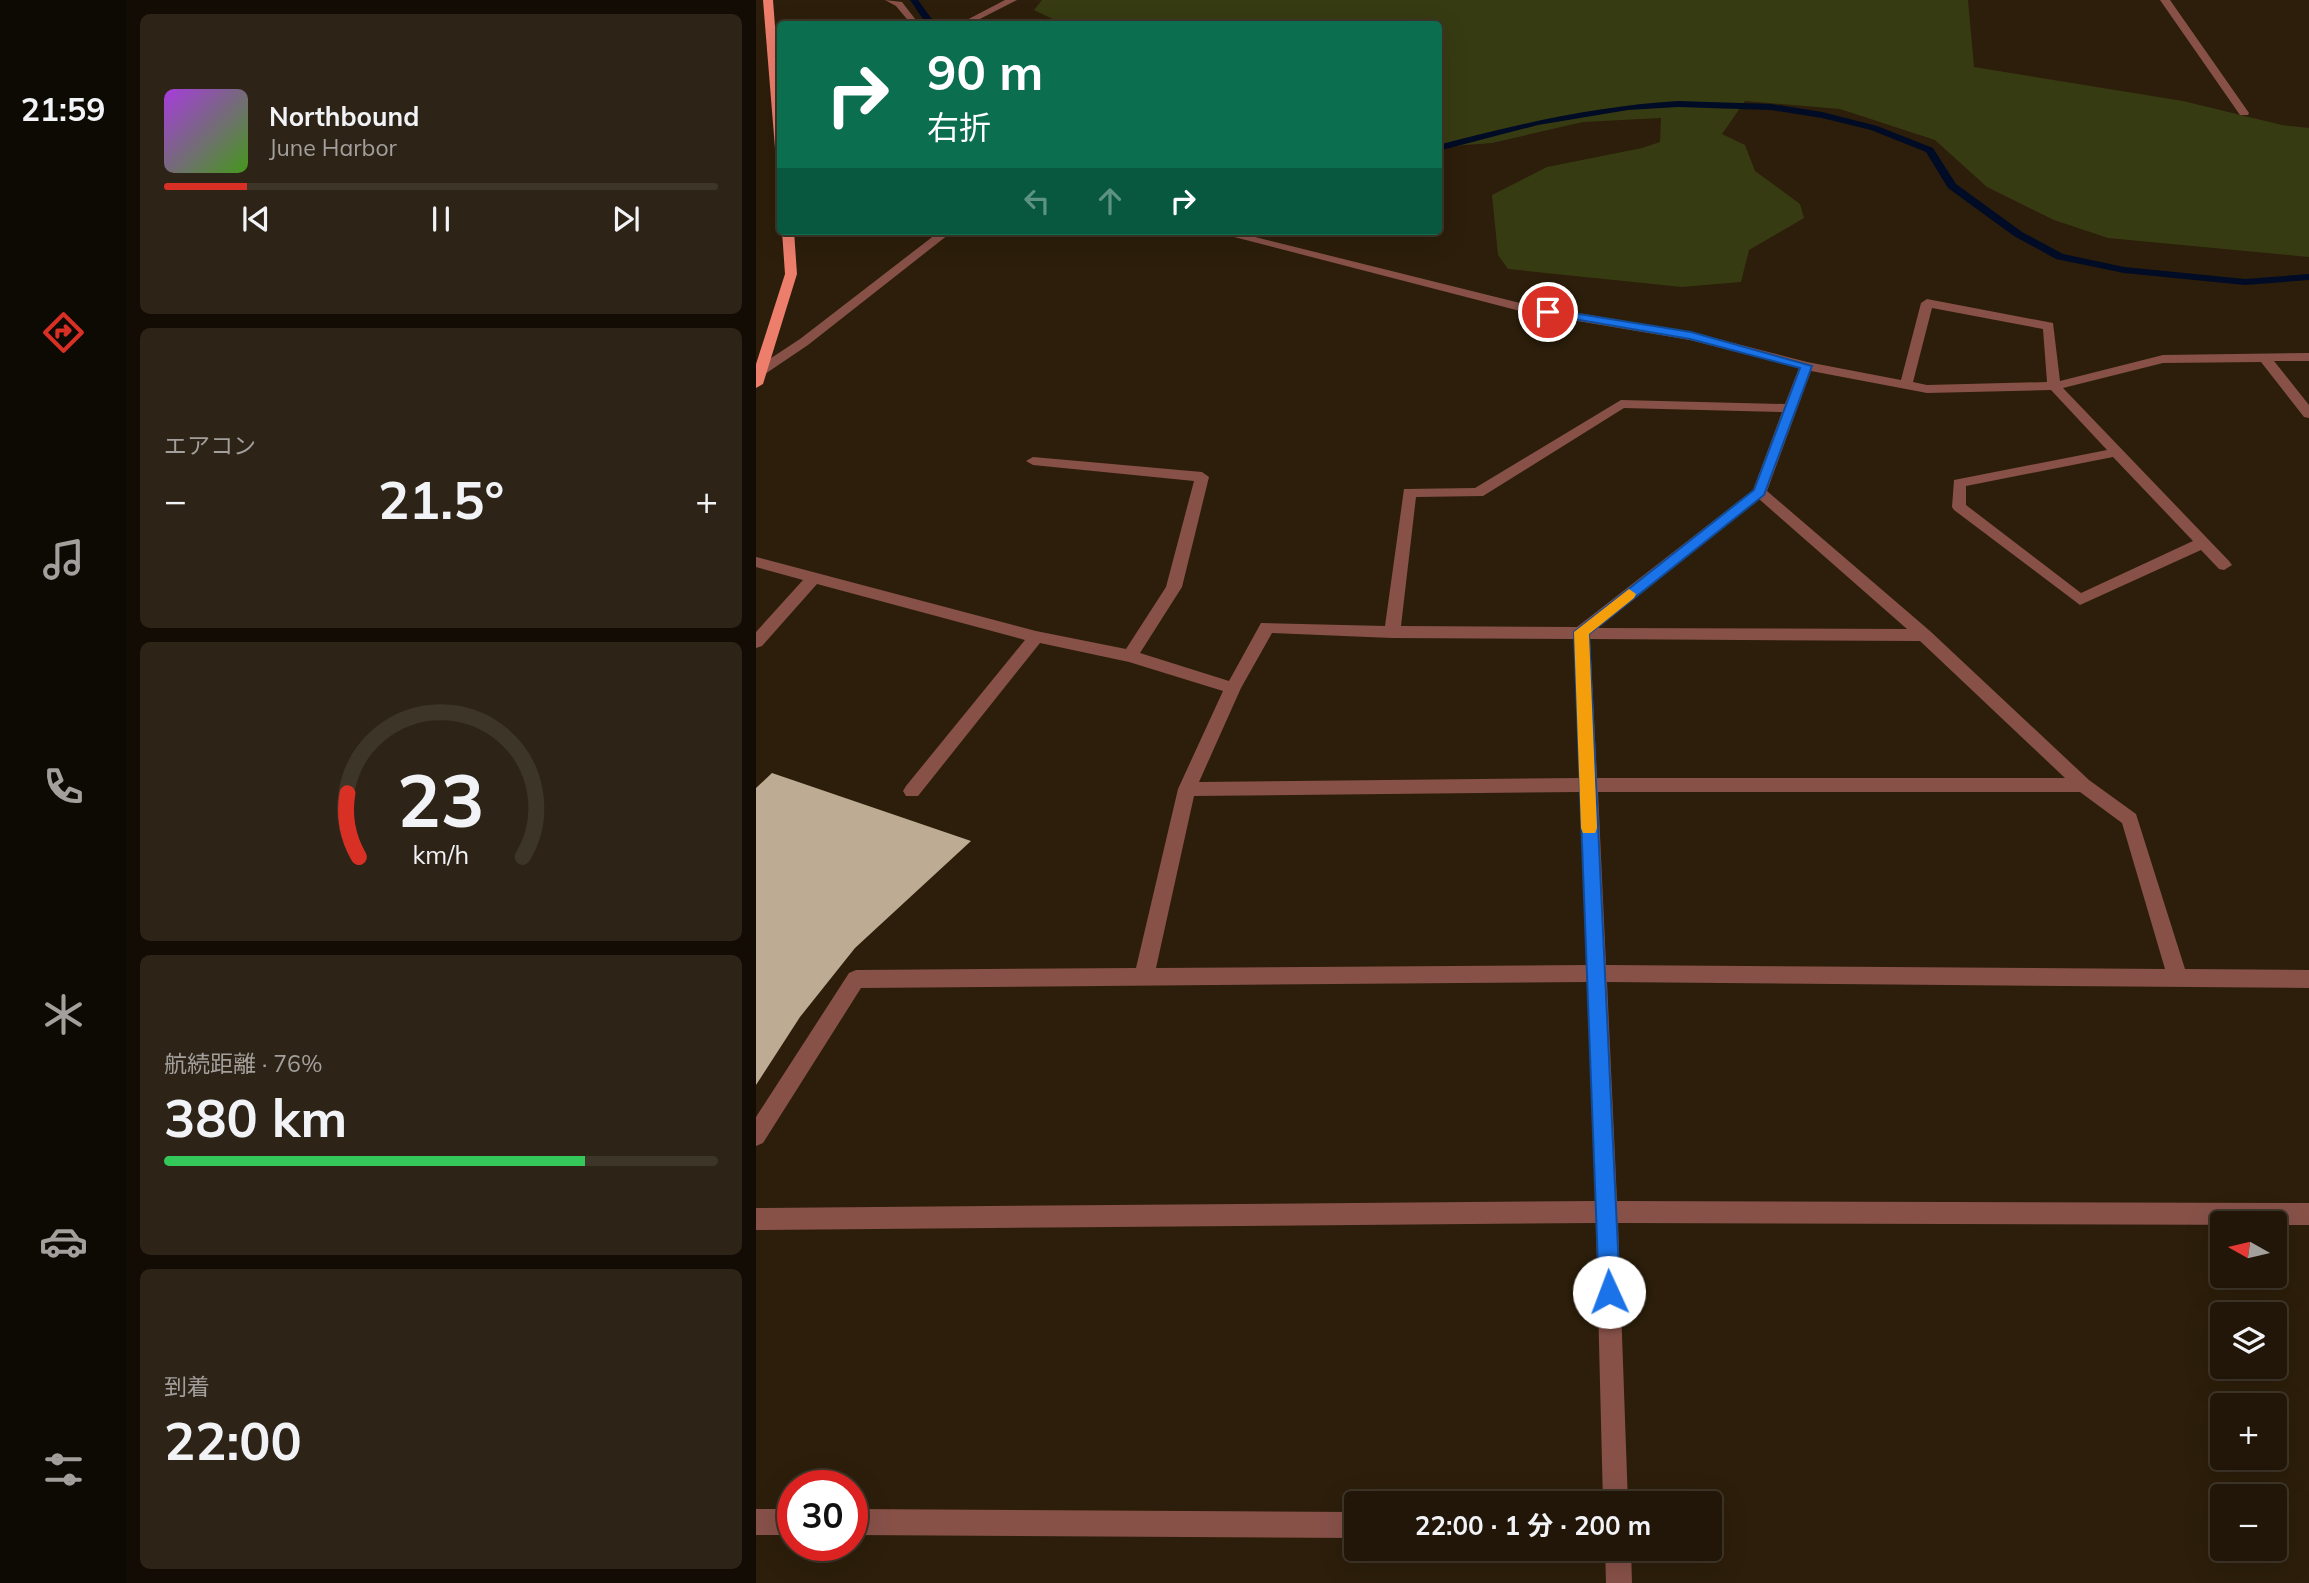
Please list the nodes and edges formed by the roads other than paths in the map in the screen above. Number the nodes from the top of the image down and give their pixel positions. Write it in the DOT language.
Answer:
graph roads {
  1 [pos="768,0"];
  2 [pos="890,0"];
  3 [pos="1012,0"];
  4 [pos="2165,0"];
  5 [pos="913,21"];
  6 [pos="971,21"];
  7 [pos="777,111"];
  8 [pos="2244,113"];
  9 [pos="788,235"];
  10 [pos="942,235"];
  11 [pos="1233,235"];
  12 [pos="2309,357"];
  13 [pos="2265,358"];
  14 [pos="1806,366"];
  15 [pos="760,371"];
  16 [pos="756,384"];
  17 [pos="1906,385"];
  18 [pos="2054,386"];
  19 [pos="1789,408"];
  20 [pos="2309,414"];
  21 [pos="2116,452"];
  22 [pos="1033,461"];
  23 [pos="1759,492"];
  24 [pos="2202,543"];
  25 [pos="756,562"];
  26 [pos="2224,565"];
  27 [pos="816,576"];
  28 [pos="1392,632"];
  29 [pos="1582,632"];
  30 [pos="1924,635"];
  31 [pos="1036,637"];
  32 [pos="756,642"];
  33 [pos="1130,656"];
  34 [pos="1233,688"];
  35 [pos="1587,785"];
  36 [pos="2083,785"];
  37 [pos="1187,789"];
  38 [pos="912,791"];
  39 [pos="1595,973"];
  40 [pos="1144,976"];
  41 [pos="2177,976"];
  42 [pos="2309,979"];
  43 [pos="756,1136"];
  44 [pos="1607,1212"];
  45 [pos="2309,1213"];
  46 [pos="756,1219"];
  47 [pos="1616,1491"];
  48 [pos="756,1522"];
  49 [pos="777,1522"];
  50 [pos="868,1522"];
  51 [pos="1344,1525"];
  52 [pos="1618,1561"];
  53 [pos="1619,1583"];
  1 -- 7 [label="main road"];
  2 -- 5 [label="street"];
  3 -- 6 [label="street"];
  4 -- 8 [label="street"];
  9 -- 15 [label="main road"];
  10 -- 15 [label="street"];
  11 -- 14 [label="street"];
  12 -- 13 [label="street"];
  13 -- 18 [label="street"];
  13 -- 20 [label="street"];
  14 -- 17 [label="street"];
  14 -- 19 [label="street"];
  15 -- 16 [label="main road"];
  17 -- 18 [label="street"];
  17 -- 18 [label="street"];
  18 -- 21 [label="street"];
  19 -- 23 [label="street"];
  19 -- 28 [label="street"];
  21 -- 24 [label="street"];
  21 -- 24 [label="street"];
  22 -- 33 [label="street"];
  23 -- 29 [label="street"];
  23 -- 30 [label="street"];
  24 -- 26 [label="street"];
  25 -- 27 [label="street"];
  27 -- 31 [label="street"];
  27 -- 32 [label="street"];
  28 -- 29 [label="street"];
  28 -- 34 [label="street"];
  29 -- 30 [label="street"];
  29 -- 35 [label="street"];
  30 -- 36 [label="street"];
  31 -- 33 [label="street"];
  31 -- 38 [label="street"];
  33 -- 34 [label="street"];
  34 -- 37 [label="street"];
  35 -- 36 [label="street"];
  35 -- 37 [label="street"];
  35 -- 39 [label="street"];
  36 -- 41 [label="street"];
  37 -- 40 [label="street"];
  39 -- 40 [label="street"];
  39 -- 41 [label="street"];
  39 -- 44 [label="street"];
  40 -- 43 [label="street"];
  41 -- 42 [label="street"];
  44 -- 45 [label="street"];
  44 -- 46 [label="street"];
  44 -- 47 [label="street"];
  48 -- 49 [label="street"];
  50 -- 51 [label="street"];
  52 -- 53 [label="street"];
}
